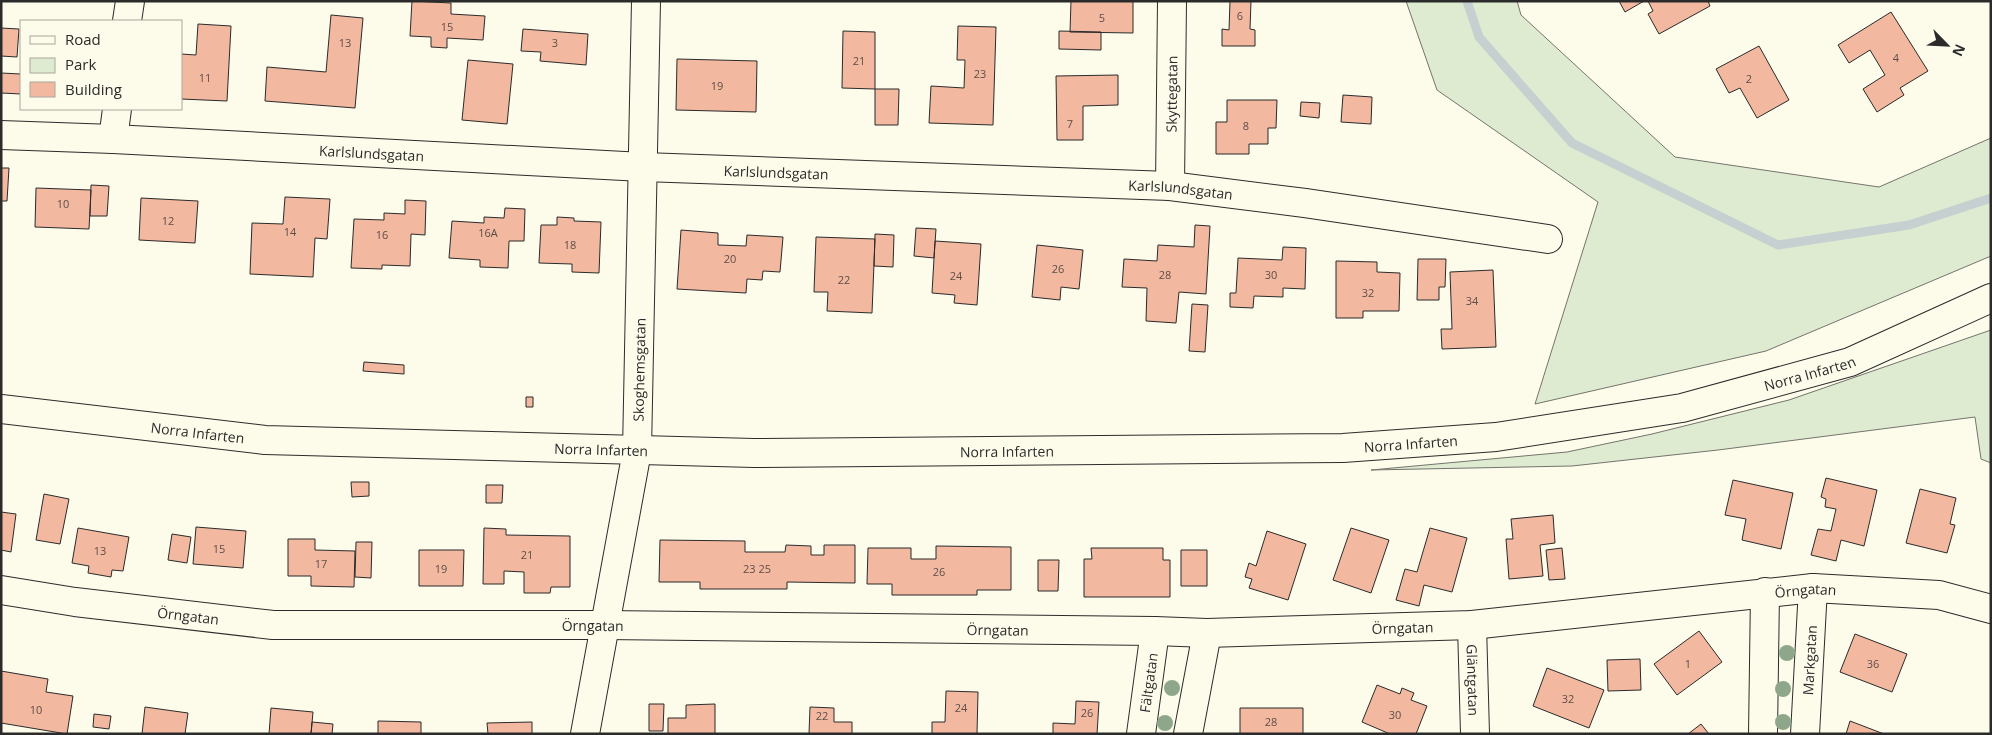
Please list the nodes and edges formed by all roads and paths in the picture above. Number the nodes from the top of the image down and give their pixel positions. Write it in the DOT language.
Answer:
graph roads {
  1 [pos="130,1"];
  2 [pos="646,1"];
  3 [pos="1172,1"];
  4 [pos="127,20"];
  5 [pos="117,110"];
  6 [pos="1,135"];
  7 [pos="113,139"];
  8 [pos="643,167"];
  9 [pos="1170,186"];
  10 [pos="1548,239"];
  11 [pos="1991,298"];
  12 [pos="1,409"];
  13 [pos="637,450"];
  14 [pos="1812,588"];
  15 [pos="1,590"];
  16 [pos="1765,592"];
  17 [pos="1991,609"];
  18 [pos="604,625"];
  19 [pos="1472,625"];
  20 [pos="1156,631"];
  21 [pos="1207,633"];
  22 [pos="585,734"];
  23 [pos="1141,734"];
  24 [pos="1188,734"];
  25 [pos="1475,734"];
  26 [pos="1763,734"];
  27 [pos="1805,734"];
  1 -- 4 [label="street"];
  2 -- 8 [label="street, Skoghemsgatan"];
  3 -- 9 [label="street, Skyttegatan"];
  5 -- 7 [label="street"];
  6 -- 7 [label="street, Karlslundsgatan"];
  7 -- 8 [label="street, Karlslundsgatan"];
  8 -- 9 [label="street, Karlslundsgatan"];
  8 -- 13 [label="street, Skoghemsgatan"];
  9 -- 10 [label="street, Karlslundsgatan"];
  11 -- 13 [label="street, Norra Infarten"];
  12 -- 13 [label="street, Norra Infarten"];
  13 -- 18 [label="street, Skoghemsgatan"];
  14 -- 16 [label="street, Örngatan"];
  14 -- 17 [label="street, Örngatan"];
  14 -- 27 [label="street, Markgatan"];
  15 -- 18 [label="street, Örngatan"];
  16 -- 19 [label="street, Örngatan"];
  16 -- 26 [label="street"];
  18 -- 20 [label="street, Örngatan"];
  18 -- 22 [label="street, Skoghemsgatan"];
  19 -- 21 [label="street, Örngatan"];
  19 -- 25 [label="street, Gläntgatan"];
  20 -- 21 [label="street, Örngatan"];
  20 -- 23 [label="street, Fältgatan"];
  21 -- 24 [label="street"];
}
